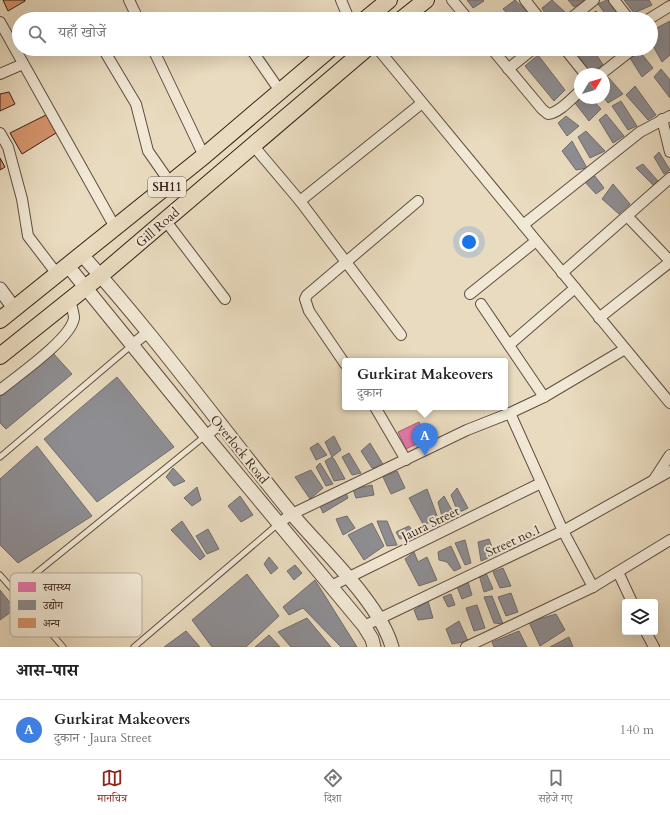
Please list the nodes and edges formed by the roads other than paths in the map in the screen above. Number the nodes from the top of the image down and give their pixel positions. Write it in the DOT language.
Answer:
graph roads {
  1 [pos="129,0"];
  2 [pos="341,0"];
  3 [pos="389,0"];
  4 [pos="426,0"];
  5 [pos="452,0"];
  6 [pos="525,0"];
  7 [pos="594,0"];
  8 [pos="614,0"];
  9 [pos="670,6"];
  10 [pos="135,12"];
  11 [pos="346,12"];
  12 [pos="374,12"];
  13 [pos="411,12"];
  14 [pos="462,12"];
  15 [pos="534,12"];
  16 [pos="579,12"];
  17 [pos="623,12"];
  18 [pos="658,13"];
  19 [pos="0,22"];
  20 [pos="12,44"];
  21 [pos="19,56"];
  22 [pos="107,56"];
  23 [pos="156,56"];
  24 [pos="256,56"];
  25 [pos="322,56"];
  26 [pos="358,56"];
  27 [pos="384,56"];
  28 [pos="498,56"];
  29 [pos="524,56"];
  30 [pos="571,56"];
  31 [pos="624,56"];
  32 [pos="23,64"];
  33 [pos="580,68"];
  34 [pos="609,68"];
  35 [pos="508,69"];
  36 [pos="0,74"];
  37 [pos="280,92"];
  38 [pos="574,96"];
  39 [pos="422,103"];
  40 [pos="666,118"];
  41 [pos="0,133"];
  42 [pos="252,144"];
  43 [pos="670,152"];
  44 [pos="204,156"];
  45 [pos="670,178"];
  46 [pos="171,184"];
  47 [pos="300,201"];
  48 [pos="418,201"];
  49 [pos="628,217"];
  50 [pos="165,220"];
  51 [pos="523,225"];
  52 [pos="116,229"];
  53 [pos="536,241"];
  54 [pos="82,255"];
  55 [pos="346,261"];
  56 [pos="670,262"];
  57 [pos="62,270"];
  58 [pos="562,273"];
  59 [pos="100,276"];
  60 [pos="86,287"];
  61 [pos="575,288"];
  62 [pos="0,289"];
  63 [pos="470,294"];
  64 [pos="225,299"];
  65 [pos="70,300"];
  66 [pos="480,304"];
  67 [pos="14,308"];
  68 [pos="599,318"];
  69 [pos="0,320"];
  70 [pos="147,333"];
  71 [pos="401,335"];
  72 [pos="133,344"];
  73 [pos="509,345"];
  74 [pos="624,349"];
  75 [pos="0,356"];
  76 [pos="342,360"];
  77 [pos="0,390"];
  78 [pos="544,397"];
  79 [pos="670,403"];
  80 [pos="377,410"];
  81 [pos="510,413"];
  82 [pos="220,424"];
  83 [pos="206,436"];
  84 [pos="670,454"];
  85 [pos="0,457"];
  86 [pos="406,460"];
  87 [pos="670,471"];
  88 [pos="653,480"];
  89 [pos="541,483"];
  90 [pos="292,514"];
  91 [pos="280,523"];
  92 [pos="563,531"];
  93 [pos="670,540"];
  94 [pos="618,572"];
  95 [pos="36,573"];
  96 [pos="0,575"];
  97 [pos="348,578"];
  98 [pos="10,586"];
  99 [pos="331,586"];
  100 [pos="593,587"];
  101 [pos="631,599"];
  102 [pos="380,620"];
  103 [pos="364,626"];
  104 [pos="648,635"];
  105 [pos="54,637"];
  106 [pos="63,647"];
  107 [pos="134,647"];
  108 [pos="374,647"];
  109 [pos="392,647"];
  110 [pos="466,647"];
  111 [pos="654,647"];
  1 -- 10 [label="street"];
  2 -- 11 [label="street"];
  3 -- 12 [label="main road"];
  4 -- 13 [label="main road"];
  5 -- 14 [label="street"];
  6 -- 15 [label="street"];
  7 -- 16 [label="street"];
  8 -- 17 [label="street"];
  9 -- 18 [label="street"];
  19 -- 20 [label="street"];
  21 -- 32 [label="street"];
  22 -- 46 [label="street"];
  23 -- 44 [label="street"];
  24 -- 37 [label="street"];
  25 -- 37 [label="main road, Gill Road / SH11"];
  26 -- 42 [label="main road, Gill Road / SH11"];
  27 -- 39 [label="street"];
  28 -- 35 [label="street"];
  29 -- 35 [label="street"];
  30 -- 33 [label="street"];
  31 -- 34 [label="street"];
  32 -- 36 [label="street"];
  32 -- 52 [label="street"];
  35 -- 38 [label="street"];
  37 -- 44 [label="main road, Gill Road / SH11"];
  39 -- 47 [label="street"];
  39 -- 51 [label="street"];
  40 -- 43 [label="street"];
  40 -- 51 [label="street"];
  41 -- 57 [label="street"];
  42 -- 47 [label="street"];
  42 -- 50 [label="main road, Gill Road / SH11"];
  44 -- 46 [label="main road, Gill Road / SH11"];
  45 -- 49 [label="street"];
  46 -- 52 [label="main road, Gill Road / SH11"];
  47 -- 55 [label="street"];
  48 -- 55 [label="street"];
  49 -- 56 [label="street"];
  49 -- 58 [label="street"];
  50 -- 59 [label="main road, Gill Road / SH11"];
  50 -- 64 [label="street"];
  51 -- 53 [label="street"];
  52 -- 54 [label="main road, Gill Road / SH11"];
  53 -- 58 [label="street"];
  53 -- 63 [label="street"];
  54 -- 57 [label="main road, Gill Road / SH11"];
  54 -- 59 [label="street, Overlock Road"];
  55 -- 71 [label="street"];
  55 -- 76 [label="street"];
  56 -- 68 [label="street"];
  57 -- 60 [label="street, Overlock Road"];
  57 -- 67 [label="main road, Gill Road / SH11"];
  58 -- 61 [label="street"];
  59 -- 60 [label="main road, Gill Road / SH11"];
  59 -- 70 [label="street, Overlock Road"];
  60 -- 65 [label="main road, Gill Road / SH11"];
  60 -- 72 [label="street, Overlock Road"];
  61 -- 68 [label="street"];
  61 -- 73 [label="street"];
  62 -- 67 [label="street"];
  65 -- 75 [label="main road, Gill Road / SH11"];
  65 -- 77 [label="street"];
  66 -- 73 [label="street"];
  67 -- 69 [label="main road, Gill Road / SH11"];
  68 -- 74 [label="street"];
  70 -- 72 [label="street"];
  70 -- 82 [label="street, Overlock Road"];
  72 -- 83 [label="street, Overlock Road"];
  72 -- 85 [label="lane"];
  73 -- 78 [label="street"];
  74 -- 78 [label="street"];
  74 -- 79 [label="street"];
  78 -- 81 [label="street"];
  80 -- 86 [label="street"];
  81 -- 86 [label="street"];
  81 -- 89 [label="street"];
  82 -- 83 [label="street"];
  82 -- 90 [label="street, Overlock Road"];
  83 -- 91 [label="street, Overlock Road"];
  83 -- 95 [label="lane"];
  84 -- 88 [label="street"];
  86 -- 90 [label="street"];
  87 -- 88 [label="street, Street no.1"];
  88 -- 92 [label="street, Street no.1"];
  89 -- 92 [label="street"];
  89 -- 97 [label="street, Jaura Street"];
  90 -- 91 [label="street"];
  90 -- 97 [label="street, Overlock Road"];
  91 -- 99 [label="street, Overlock Road"];
  91 -- 107 [label="lane"];
  92 -- 100 [label="street"];
  92 -- 102 [label="street, Street no.1"];
  93 -- 94 [label="street"];
  94 -- 100 [label="street"];
  94 -- 101 [label="street"];
  96 -- 98 [label="lane"];
  97 -- 99 [label="street, Jaura Street"];
  97 -- 102 [label="street, Overlock Road"];
  99 -- 103 [label="street, Overlock Road"];
  100 -- 110 [label="street"];
  102 -- 103 [label="street, Street no.1"];
  102 -- 109 [label="street, Overlock Road"];
  103 -- 108 [label="street, Overlock Road"];
  104 -- 111 [label="street"];
  105 -- 106 [label="lane"];
}
